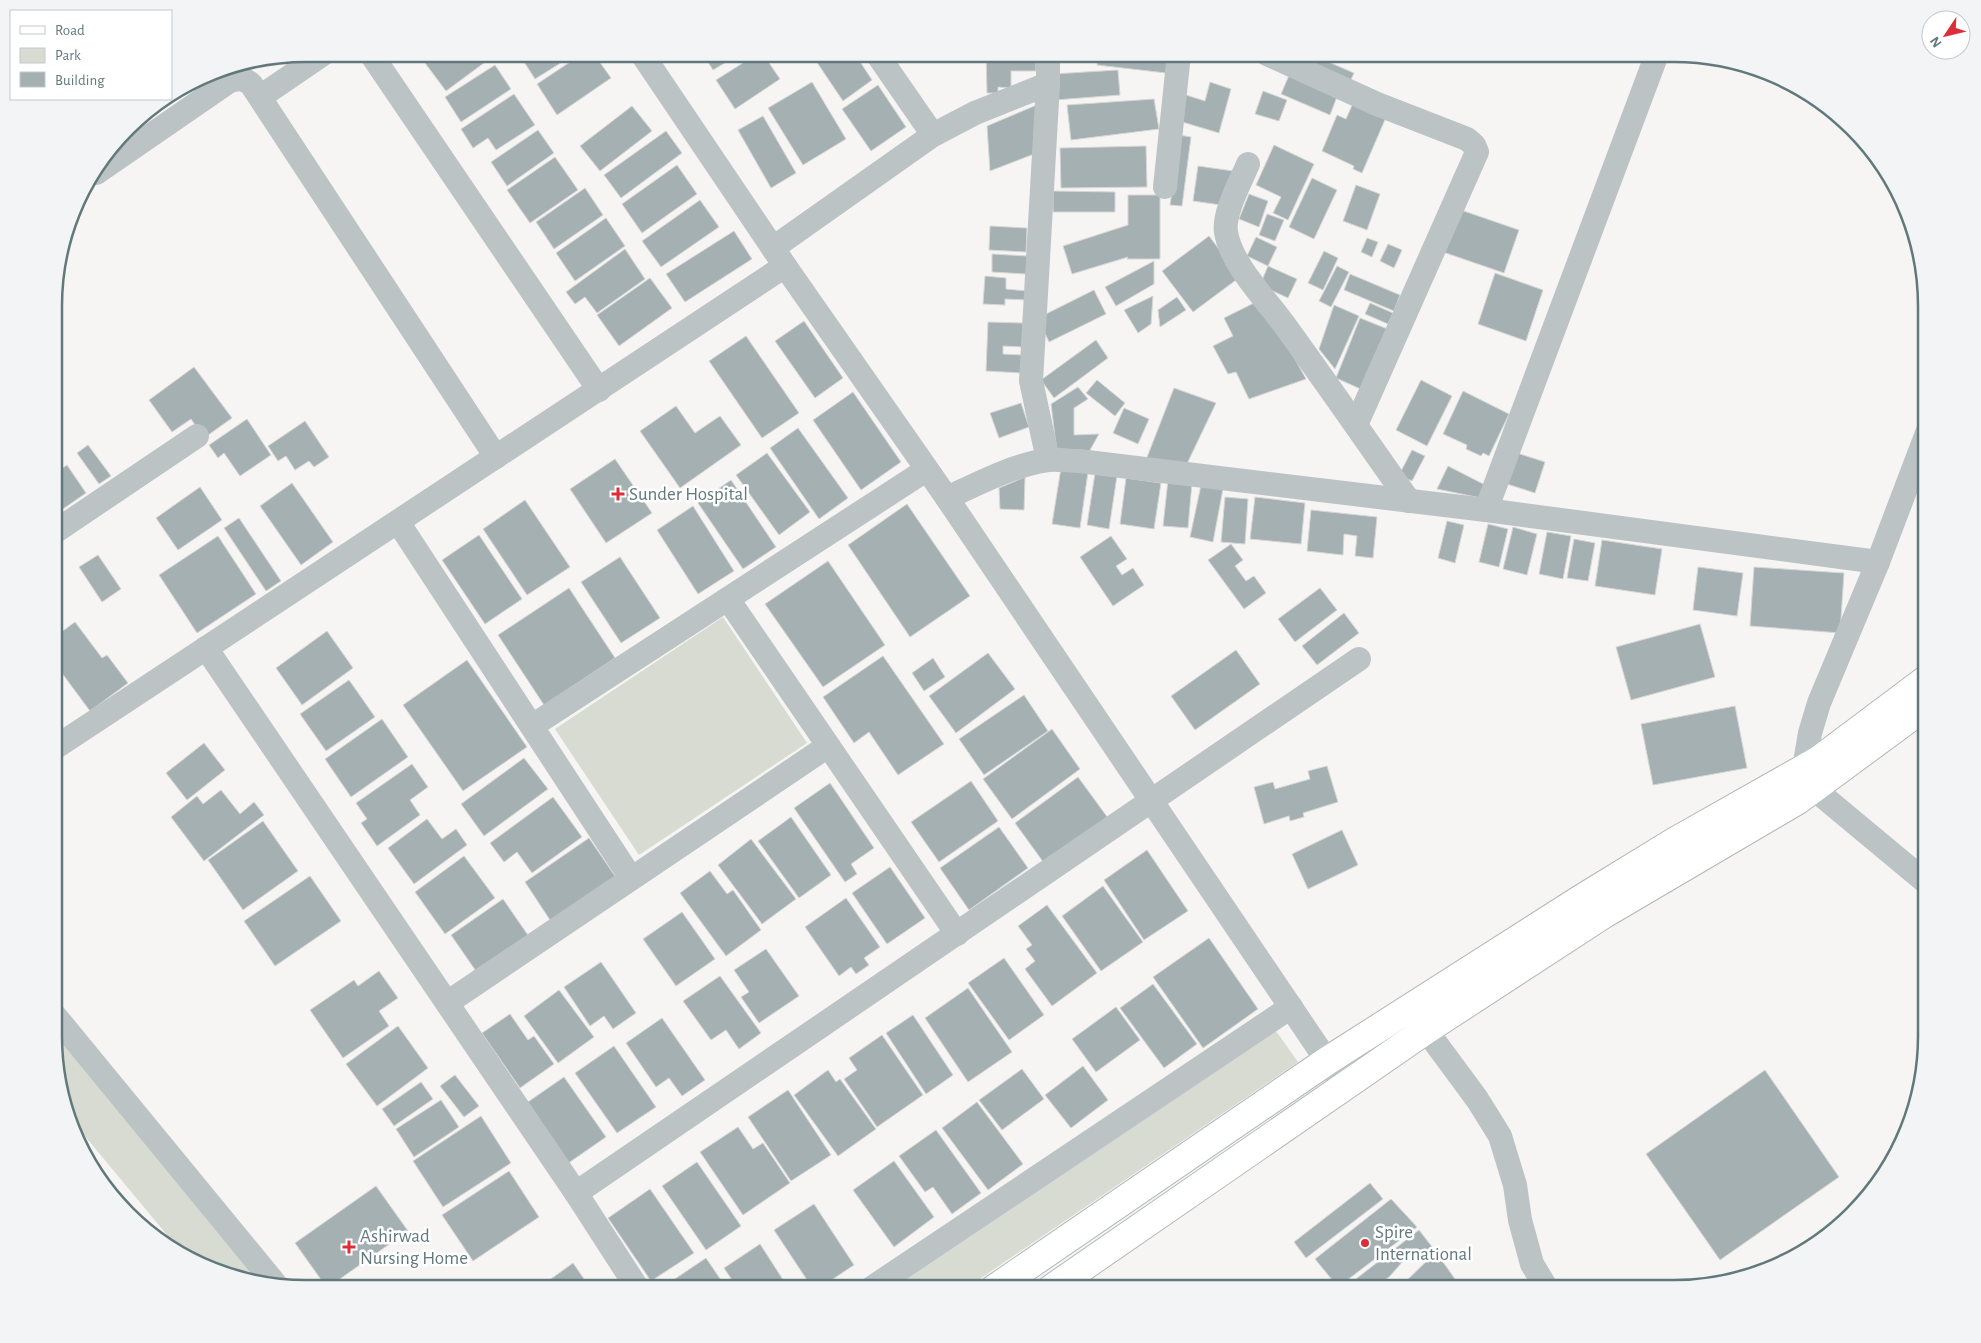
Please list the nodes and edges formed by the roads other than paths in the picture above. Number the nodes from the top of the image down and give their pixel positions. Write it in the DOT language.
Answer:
graph roads {
  1 [pos="311,62"];
  2 [pos="376,62"];
  3 [pos="647,62"];
  4 [pos="883,62"];
  5 [pos="1048,62"];
  6 [pos="1178,62"];
  7 [pos="1285,62"];
  8 [pos="1654,62"];
  9 [pos="1048,84"];
  10 [pos="260,97"];
  11 [pos="933,135"];
  12 [pos="1248,164"];
  13 [pos="108,165"];
  14 [pos="1165,187"];
  15 [pos="779,257"];
  16 [pos="599,390"];
  17 [pos="1356,425"];
  18 [pos="196,436"];
  19 [pos="496,457"];
  20 [pos="1918,457"];
  21 [pos="1048,460"];
  22 [pos="926,470"];
  23 [pos="947,498"];
  24 [pos="1409,501"];
  25 [pos="1486,510"];
  26 [pos="398,522"];
  27 [pos="62,527"];
  28 [pos="1878,562"];
  29 [pos="728,599"];
  30 [pos="206,648"];
  31 [pos="1359,659"];
  32 [pos="1918,686"];
  33 [pos="1918,712"];
  34 [pos="532,726"];
  35 [pos="62,743"];
  36 [pos="828,746"];
  37 [pos="1809,779"];
  38 [pos="1152,802"];
  39 [pos="1918,875"];
  40 [pos="631,878"];
  41 [pos="957,934"];
  42 [pos="447,1002"];
  43 [pos="1291,1007"];
  44 [pos="62,1024"];
  45 [pos="1426,1030"];
  46 [pos="1327,1061"];
  47 [pos="1344,1086"];
  48 [pos="576,1193"];
  49 [pos="270,1277"];
  50 [pos="632,1280"];
  51 [pos="883,1280"];
  52 [pos="1007,1280"];
  53 [pos="1064,1280"];
  54 [pos="1542,1280"];
  1 -- 10 [label="street"];
  2 -- 16 [label="street"];
  3 -- 15 [label="street"];
  4 -- 11 [label="street"];
  5 -- 9 [label="street"];
  6 -- 14 [label="street"];
  7 -- 17 [label="street"];
  8 -- 25 [label="street"];
  9 -- 11 [label="street"];
  9 -- 21 [label="street"];
  10 -- 13 [label="street"];
  10 -- 19 [label="street"];
  11 -- 15 [label="street"];
  12 -- 17 [label="street"];
  15 -- 16 [label="street"];
  15 -- 22 [label="street"];
  16 -- 19 [label="street"];
  17 -- 24 [label="street"];
  18 -- 27 [label="street"];
  19 -- 26 [label="street"];
  20 -- 28 [label="street"];
  21 -- 23 [label="street"];
  21 -- 24 [label="street"];
  22 -- 23 [label="street"];
  22 -- 29 [label="street"];
  23 -- 38 [label="street"];
  24 -- 25 [label="street"];
  25 -- 28 [label="street"];
  26 -- 30 [label="street"];
  26 -- 34 [label="street"];
  28 -- 37 [label="street"];
  29 -- 34 [label="street"];
  29 -- 36 [label="street"];
  30 -- 35 [label="street"];
  30 -- 42 [label="street"];
  31 -- 38 [label="street"];
  32 -- 37 [label="main road"];
  33 -- 37 [label="main road"];
  34 -- 40 [label="street"];
  36 -- 40 [label="street"];
  36 -- 41 [label="street"];
  37 -- 39 [label="street"];
  37 -- 45 [label="main road"];
  37 -- 46 [label="main road"];
  38 -- 41 [label="street"];
  38 -- 43 [label="street"];
  40 -- 42 [label="street"];
  41 -- 48 [label="street"];
  42 -- 48 [label="street"];
  43 -- 46 [label="street"];
  43 -- 51 [label="street"];
  44 -- 49 [label="street"];
  45 -- 47 [label="main road"];
  45 -- 54 [label="street"];
  46 -- 47 [label="street"];
  46 -- 52 [label="main road"];
  47 -- 53 [label="main road"];
  48 -- 50 [label="street"];
}
